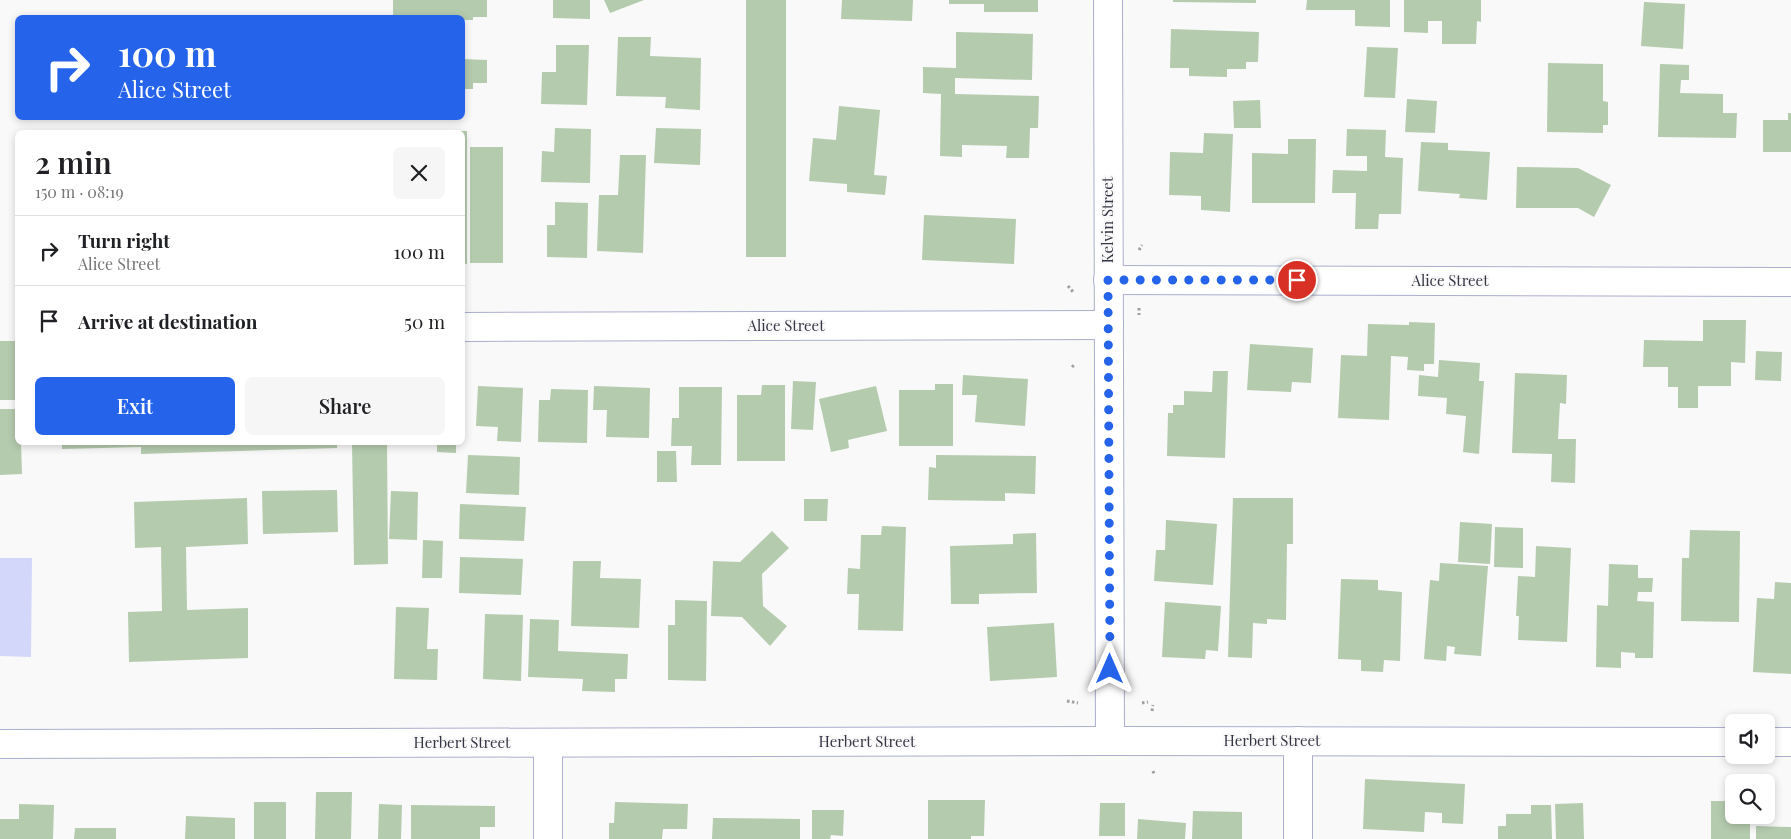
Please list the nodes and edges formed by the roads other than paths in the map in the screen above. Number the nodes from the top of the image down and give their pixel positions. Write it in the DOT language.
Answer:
graph roads {
  1 [pos="1108,0"];
  2 [pos="1108,280"];
  3 [pos="1791,282"];
  4 [pos="1109,325"];
  5 [pos="465,327"];
  6 [pos="1110,741"];
  7 [pos="1298,741"];
  8 [pos="1725,742"];
  9 [pos="1775,742"];
  10 [pos="1791,742"];
  11 [pos="548,743"];
  12 [pos="0,744"];
  13 [pos="548,839"];
  14 [pos="1298,839"];
  1 -- 2 [label="street, Kelvin Street"];
  2 -- 3 [label="street, Alice Street"];
  2 -- 4 [label="street, Kelvin Street"];
  4 -- 5 [label="street, Alice Street"];
  4 -- 6 [label="street, Kelvin Street"];
  6 -- 7 [label="street, Herbert Street"];
  6 -- 11 [label="street, Herbert Street"];
  7 -- 8 [label="street, Herbert Street"];
  7 -- 14 [label="street"];
  9 -- 10 [label="street"];
  11 -- 12 [label="street, Herbert Street"];
  11 -- 13 [label="street"];
}
